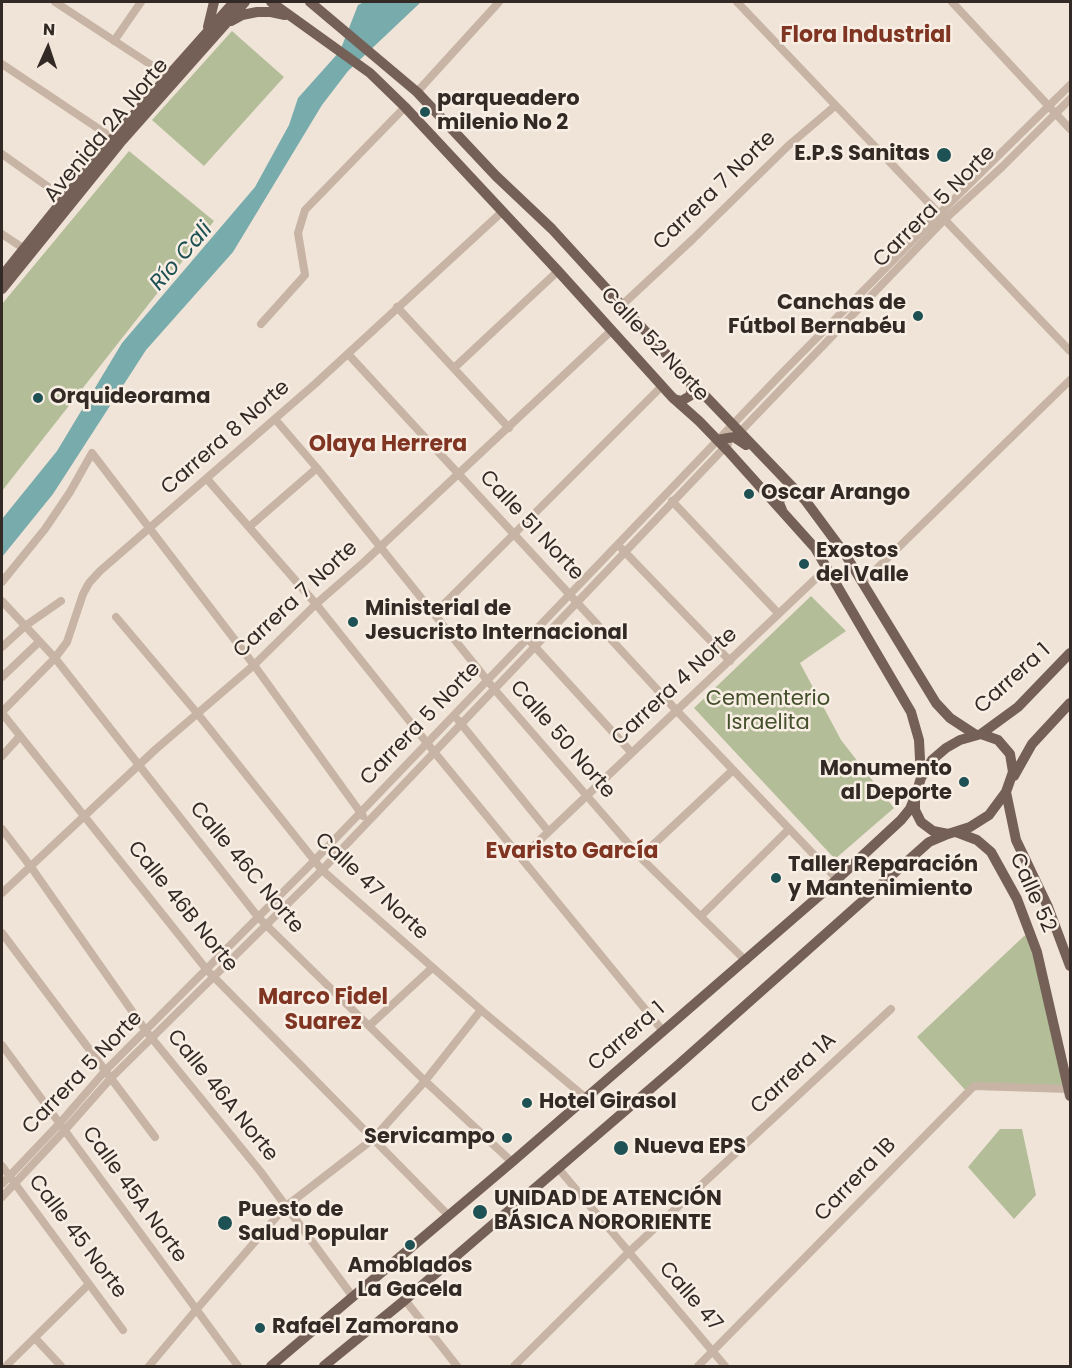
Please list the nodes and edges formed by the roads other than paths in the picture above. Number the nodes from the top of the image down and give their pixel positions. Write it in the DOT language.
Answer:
graph roads {
  1 [pos="141,2"];
  2 [pos="214,2"];
  3 [pos="234,2"];
  4 [pos="245,2"];
  5 [pos="271,2"];
  6 [pos="310,2"];
  7 [pos="499,2"];
  8 [pos="737,2"];
  9 [pos="952,2"];
  10 [pos="61,3"];
  11 [pos="297,21"];
  12 [pos="212,31"];
  13 [pos="114,40"];
  14 [pos="2,63"];
  15 [pos="170,78"];
  16 [pos="1071,85"];
  17 [pos="417,92"];
  18 [pos="1071,99"];
  19 [pos="835,106"];
  20 [pos="405,107"];
  21 [pos="1053,110"];
  22 [pos="1071,129"];
  23 [pos="117,140"];
  24 [pos="2,154"];
  25 [pos="484,163"];
  26 [pos="467,175"];
  27 [pos="67,200"];
  28 [pos="503,211"];
  29 [pos="941,217"];
  30 [pos="2,234"];
  31 [pos="28,251"];
  32 [pos="558,271"];
  33 [pos="2,276"];
  34 [pos="2,289"];
  35 [pos="621,304"];
  36 [pos="397,307"];
  37 [pos="261,324"];
  38 [pos="612,330"];
  39 [pos="1071,351"];
  40 [pos="348,354"];
  41 [pos="454,368"];
  42 [pos="690,379"];
  43 [pos="1071,380"];
  44 [pos="662,386"];
  45 [pos="672,397"];
  46 [pos="275,419"];
  47 [pos="508,428"];
  48 [pos="735,431"];
  49 [pos="721,441"];
  50 [pos="317,468"];
  51 [pos="458,475"];
  52 [pos="207,479"];
  53 [pos="805,500"];
  54 [pos="672,501"];
  55 [pos="783,512"];
  56 [pos="249,527"];
  57 [pos="148,528"];
  58 [pos="513,534"];
  59 [pos="617,543"];
  60 [pos="380,547"];
  61 [pos="624,551"];
  62 [pos="828,567"];
  63 [pos="2,582"];
  64 [pos="862,582"];
  65 [pos="569,593"];
  66 [pos="2,601"];
  67 [pos="61,601"];
  68 [pos="578,602"];
  69 [pos="316,604"];
  70 [pos="778,613"];
  71 [pos="434,614"];
  72 [pos="116,617"];
  73 [pos="25,626"];
  74 [pos="527,638"];
  75 [pos="39,642"];
  76 [pos="536,647"];
  77 [pos="2,648"];
  78 [pos="1071,653"];
  79 [pos="55,658"];
  80 [pos="730,661"];
  81 [pos="254,664"];
  82 [pos="2,677"];
  83 [pos="487,681"];
  84 [pos="495,690"];
  85 [pos="1071,703"];
  86 [pos="677,711"];
  87 [pos="2,712"];
  88 [pos="197,713"];
  89 [pos="454,715"];
  90 [pos="461,724"];
  91 [pos="978,734"];
  92 [pos="20,736"];
  93 [pos="428,743"];
  94 [pos="631,752"];
  95 [pos="435,753"];
  96 [pos="2,756"];
  97 [pos="139,765"];
  98 [pos="733,770"];
  99 [pos="921,778"];
  100 [pos="1012,779"];
  101 [pos="1006,792"];
  102 [pos="586,795"];
  103 [pos="915,797"];
  104 [pos="360,813"];
  105 [pos="85,816"];
  106 [pos="368,822"];
  107 [pos="2,829"];
  108 [pos="789,829"];
  109 [pos="548,831"];
  110 [pos="952,833"];
  111 [pos="521,858"];
  112 [pos="640,858"];
  113 [pos="313,862"];
  114 [pos="31,867"];
  115 [pos="322,870"];
  116 [pos="837,879"];
  117 [pos="2,892"];
  118 [pos="701,916"];
  119 [pos="258,917"];
  120 [pos="266,925"];
  121 [pos="2,933"];
  122 [pos="1070,960"];
  123 [pos="746,961"];
  124 [pos="432,968"];
  125 [pos="210,973"];
  126 [pos="891,1009"];
  127 [pos="481,1010"];
  128 [pos="369,1026"];
  129 [pos="663,1031"];
  130 [pos="149,1035"];
  131 [pos="2,1045"];
  132 [pos="108,1074"];
  133 [pos="425,1081"];
  134 [pos="1070,1092"];
  135 [pos="586,1098"];
  136 [pos="61,1128"];
  137 [pos="155,1137"];
  138 [pos="373,1139"];
  139 [pos="512,1162"];
  140 [pos="2,1166"];
  141 [pos="558,1168"];
  142 [pos="12,1180"];
  143 [pos="2,1184"];
  144 [pos="2,1197"];
  145 [pos="285,1207"];
  146 [pos="449,1216"];
  147 [pos="628,1253"];
  148 [pos="89,1284"];
  149 [pos="353,1297"];
  150 [pos="405,1300"];
  151 [pos="196,1310"];
  152 [pos="123,1330"];
  153 [pos="35,1338"];
  154 [pos="713,1351"];
  155 [pos="3,1366"];
  156 [pos="61,1366"];
  157 [pos="150,1366"];
  158 [pos="238,1366"];
  159 [pos="271,1366"];
  160 [pos="324,1366"];
  161 [pos="457,1366"];
  162 [pos="514,1366"];
  163 [pos="698,1366"];
  164 [pos="725,1366"];
  1 -- 13 [label="street"];
  2 -- 12 [label="main road"];
  3 -- 12 [label="main road, Avenida 2A Norte"];
  4 -- 12 [label="main road, Avenida 2A Norte"];
  5 -- 11 [label="main road, Calle 52 Norte"];
  6 -- 17 [label="main road, Calle 52 Norte"];
  7 -- 17 [label="street"];
  8 -- 19 [label="street"];
  9 -- 21 [label="street"];
  10 -- 13 [label="street"];
  11 -- 12 [label="main road"];
  11 -- 20 [label="main road, Calle 52 Norte"];
  12 -- 15 [label="main road, Avenida 2A Norte"];
  13 -- 15 [label="street"];
  14 -- 23 [label="street"];
  15 -- 23 [label="main road, Avenida 2A Norte"];
  16 -- 21 [label="street, Carrera 5 Norte"];
  17 -- 25 [label="main road, Calle 52 Norte"];
  18 -- 21 [label="street, Carrera 5 Norte"];
  19 -- 29 [label="street"];
  19 -- 35 [label="street, Carrera 7 Norte"];
  20 -- 26 [label="main road, Calle 52 Norte"];
  20 -- 37 [label="street"];
  21 -- 22 [label="street"];
  21 -- 29 [label="street, Carrera 5 Norte"];
  23 -- 27 [label="main road, Avenida 2A Norte"];
  24 -- 27 [label="street"];
  25 -- 26 [label="main road"];
  25 -- 35 [label="main road, Calle 52 Norte"];
  26 -- 28 [label="main road, Calle 52 Norte"];
  27 -- 31 [label="main road, Avenida 2A Norte"];
  28 -- 32 [label="main road, Calle 52 Norte"];
  28 -- 36 [label="street, Carrera 8 Norte"];
  29 -- 39 [label="street"];
  29 -- 48 [label="street, Carrera 5 Norte"];
  30 -- 31 [label="street"];
  31 -- 33 [label="main road, Avenida 2A Norte"];
  31 -- 34 [label="main road, Avenida 2A Norte"];
  32 -- 38 [label="main road, Calle 52 Norte"];
  32 -- 41 [label="street"];
  35 -- 42 [label="main road, Calle 52 Norte"];
  36 -- 40 [label="street, Carrera 8 Norte"];
  36 -- 41 [label="street"];
  38 -- 44 [label="main road, Calle 52 Norte"];
  38 -- 47 [label="street, Carrera 7 Norte"];
  40 -- 46 [label="street, Carrera 8 Norte"];
  40 -- 51 [label="street, Calle 51 Norte"];
  41 -- 47 [label="street"];
  42 -- 45 [label="main road"];
  42 -- 48 [label="main road, Calle 52 Norte"];
  43 -- 64 [label="street"];
  44 -- 45 [label="main road, Calle 52 Norte"];
  44 -- 58 [label="street"];
  45 -- 49 [label="main road, Calle 52 Norte"];
  46 -- 50 [label="street, Calle 50 Norte"];
  46 -- 52 [label="street, Carrera 8 Norte"];
  47 -- 51 [label="street, Carrera 7 Norte"];
  48 -- 49 [label="main road"];
  48 -- 53 [label="main road, Calle 52 Norte"];
  49 -- 54 [label="street, Carrera 5 Norte"];
  49 -- 55 [label="main road, Calle 52 Norte"];
  49 -- 59 [label="street, Carrera 5 Norte"];
  50 -- 56 [label="street"];
  50 -- 60 [label="street, Calle 50 Norte"];
  51 -- 58 [label="street, Calle 51 Norte"];
  51 -- 60 [label="street, Carrera 7 Norte"];
  52 -- 56 [label="street"];
  52 -- 57 [label="street, Carrera 8 Norte"];
  53 -- 55 [label="main road"];
  53 -- 64 [label="main road, Calle 52 Norte"];
  54 -- 61 [label="street, Carrera 5 Norte"];
  54 -- 70 [label="street"];
  55 -- 62 [label="main road, Calle 52 Norte"];
  56 -- 69 [label="street"];
  57 -- 63 [label="street"];
  57 -- 79 [label="street, Carrera 8 Norte"];
  57 -- 81 [label="street"];
  58 -- 65 [label="street, Calle 51 Norte"];
  58 -- 71 [label="street"];
  59 -- 61 [label="street"];
  59 -- 65 [label="street, Carrera 5 Norte"];
  60 -- 69 [label="street, Carrera 7 Norte"];
  60 -- 71 [label="street, Calle 50 Norte"];
  61 -- 68 [label="street, Carrera 5 Norte"];
  61 -- 80 [label="street"];
  62 -- 70 [label="street, Carrera 4 Norte"];
  62 -- 99 [label="main road, Calle 52 Norte"];
  64 -- 91 [label="main road, Calle 52 Norte"];
  65 -- 68 [label="street, Calle 51 Norte"];
  65 -- 74 [label="street, Carrera 5 Norte"];
  66 -- 73 [label="street, Calle 46C Norte"];
  67 -- 73 [label="street"];
  68 -- 76 [label="street, Carrera 5 Norte"];
  68 -- 86 [label="street, Calle 51 Norte"];
  69 -- 81 [label="street, Carrera 7 Norte"];
  69 -- 93 [label="street"];
  70 -- 80 [label="street, Carrera 4 Norte"];
  71 -- 83 [label="street, Calle 50 Norte"];
  72 -- 88 [label="street, Calle 47 Norte"];
  73 -- 75 [label="street, Calle 46C Norte"];
  73 -- 77 [label="street"];
  74 -- 76 [label="street"];
  74 -- 83 [label="street, Carrera 5 Norte"];
  75 -- 79 [label="street, Calle 46C Norte"];
  75 -- 82 [label="street"];
  76 -- 84 [label="street, Carrera 5 Norte"];
  76 -- 94 [label="street"];
  78 -- 91 [label="main road, Carrera 1"];
  79 -- 87 [label="street, Carrera 8 Norte"];
  79 -- 97 [label="street, Calle 46C Norte"];
  80 -- 86 [label="street, Carrera 4 Norte"];
  81 -- 88 [label="street, Carrera 7 Norte"];
  81 -- 104 [label="street"];
  83 -- 84 [label="street, Calle 50 Norte"];
  83 -- 89 [label="street, Carrera 5 Norte"];
  84 -- 90 [label="street, Carrera 5 Norte"];
  84 -- 102 [label="street, Calle 50 Norte"];
  85 -- 100 [label="main road"];
  86 -- 94 [label="street, Carrera 4 Norte"];
  86 -- 98 [label="street, Calle 51 Norte"];
  87 -- 92 [label="street, Calle 46B Norte"];
  88 -- 97 [label="street, Carrera 7 Norte"];
  88 -- 113 [label="street, Calle 47 Norte"];
  89 -- 90 [label="street"];
  89 -- 93 [label="street, Carrera 5 Norte"];
  90 -- 95 [label="street, Carrera 5 Norte"];
  90 -- 109 [label="street"];
  91 -- 99 [label="main road"];
  91 -- 100 [label="main road"];
  92 -- 96 [label="street"];
  92 -- 105 [label="street, Calle 46B Norte"];
  93 -- 95 [label="street"];
  93 -- 104 [label="street, Carrera 5 Norte"];
  94 -- 102 [label="street, Carrera 4 Norte"];
  95 -- 106 [label="street, Carrera 5 Norte"];
  95 -- 111 [label="street"];
  97 -- 105 [label="street, Carrera 7 Norte"];
  97 -- 119 [label="street, Calle 46C Norte"];
  98 -- 108 [label="street, Calle 51 Norte"];
  98 -- 112 [label="street"];
  99 -- 103 [label="main road"];
  100 -- 101 [label="main road"];
  101 -- 110 [label="main road"];
  101 -- 122 [label="main road, Calle 52"];
  102 -- 109 [label="street, Carrera 4 Norte"];
  102 -- 112 [label="street, Calle 50 Norte"];
  103 -- 110 [label="main road"];
  103 -- 116 [label="main road, Carrera 1"];
  104 -- 106 [label="street"];
  104 -- 113 [label="street, Carrera 5 Norte"];
  105 -- 114 [label="street, Carrera 7 Norte"];
  105 -- 125 [label="street, Calle 46B Norte"];
  106 -- 115 [label="street, Carrera 5 Norte"];
  107 -- 114 [label="street, Calle 46A Norte"];
  108 -- 116 [label="street, Calle 51 Norte"];
  108 -- 118 [label="street"];
  109 -- 111 [label="street, Carrera 4 Norte"];
  110 -- 134 [label="main road, Calle 52"];
  110 -- 141 [label="main road"];
  111 -- 129 [label="street"];
  112 -- 118 [label="street, Calle 50 Norte"];
  113 -- 115 [label="street, Calle 47 Norte"];
  113 -- 119 [label="street, Carrera 5 Norte"];
  114 -- 117 [label="street, Carrera 7 Norte"];
  114 -- 130 [label="street, Calle 46A Norte"];
  115 -- 120 [label="street, Carrera 5 Norte"];
  115 -- 124 [label="street, Calle 47 Norte"];
  116 -- 123 [label="main road, Carrera 1"];
  118 -- 123 [label="street, Calle 50 Norte"];
  119 -- 120 [label="street, Calle 46C Norte"];
  119 -- 125 [label="street, Carrera 5 Norte"];
  120 -- 125 [label="street, Carrera 5 Norte"];
  120 -- 128 [label="street, Calle 46C Norte"];
  121 -- 132 [label="street"];
  123 -- 129 [label="main road, Carrera 1"];
  124 -- 127 [label="street, Calle 47 Norte"];
  124 -- 128 [label="street"];
  125 -- 130 [label="street, Carrera 5 Norte"];
  125 -- 138 [label="street, Calle 46B Norte"];
  126 -- 147 [label="street, Carrera 1A"];
  127 -- 133 [label="street"];
  127 -- 135 [label="street, Calle 47 Norte"];
  128 -- 133 [label="street, Calle 46C Norte"];
  129 -- 135 [label="main road, Carrera 1"];
  130 -- 132 [label="street, Carrera 5 Norte"];
  130 -- 145 [label="street, Calle 46A Norte"];
  131 -- 136 [label="street, Calle 45A Norte"];
  132 -- 136 [label="street, Carrera 5 Norte"];
  132 -- 137 [label="street"];
  133 -- 138 [label="street"];
  133 -- 139 [label="street, Calle 46C Norte"];
  134 -- 154 [label="street, Carrera 1B"];
  135 -- 139 [label="main road, Carrera 1"];
  136 -- 142 [label="street, Carrera 5 Norte"];
  136 -- 151 [label="street, Calle 45A Norte"];
  138 -- 145 [label="street"];
  138 -- 146 [label="street, Calle 46B Norte"];
  139 -- 146 [label="main road, Carrera 1"];
  140 -- 142 [label="street, Calle 45 Norte"];
  141 -- 147 [label="street, Calle 47"];
  141 -- 150 [label="main road"];
  142 -- 143 [label="street, Carrera 5 Norte"];
  142 -- 144 [label="street, Carrera 5 Norte"];
  142 -- 148 [label="street, Calle 45 Norte"];
  145 -- 149 [label="street, Calle 46A Norte"];
  145 -- 151 [label="street"];
  146 -- 149 [label="main road, Carrera 1"];
  147 -- 154 [label="street, Calle 47"];
  147 -- 162 [label="street, Carrera 1A"];
  148 -- 152 [label="street, Calle 45 Norte"];
  148 -- 153 [label="street"];
  149 -- 159 [label="main road, Carrera 1"];
  150 -- 160 [label="main road"];
  150 -- 161 [label="street"];
  151 -- 157 [label="street"];
  151 -- 158 [label="street, Calle 45A Norte"];
  153 -- 155 [label="street"];
  153 -- 156 [label="street"];
  154 -- 163 [label="street, Carrera 1B"];
  154 -- 164 [label="street, Calle 47"];
}
